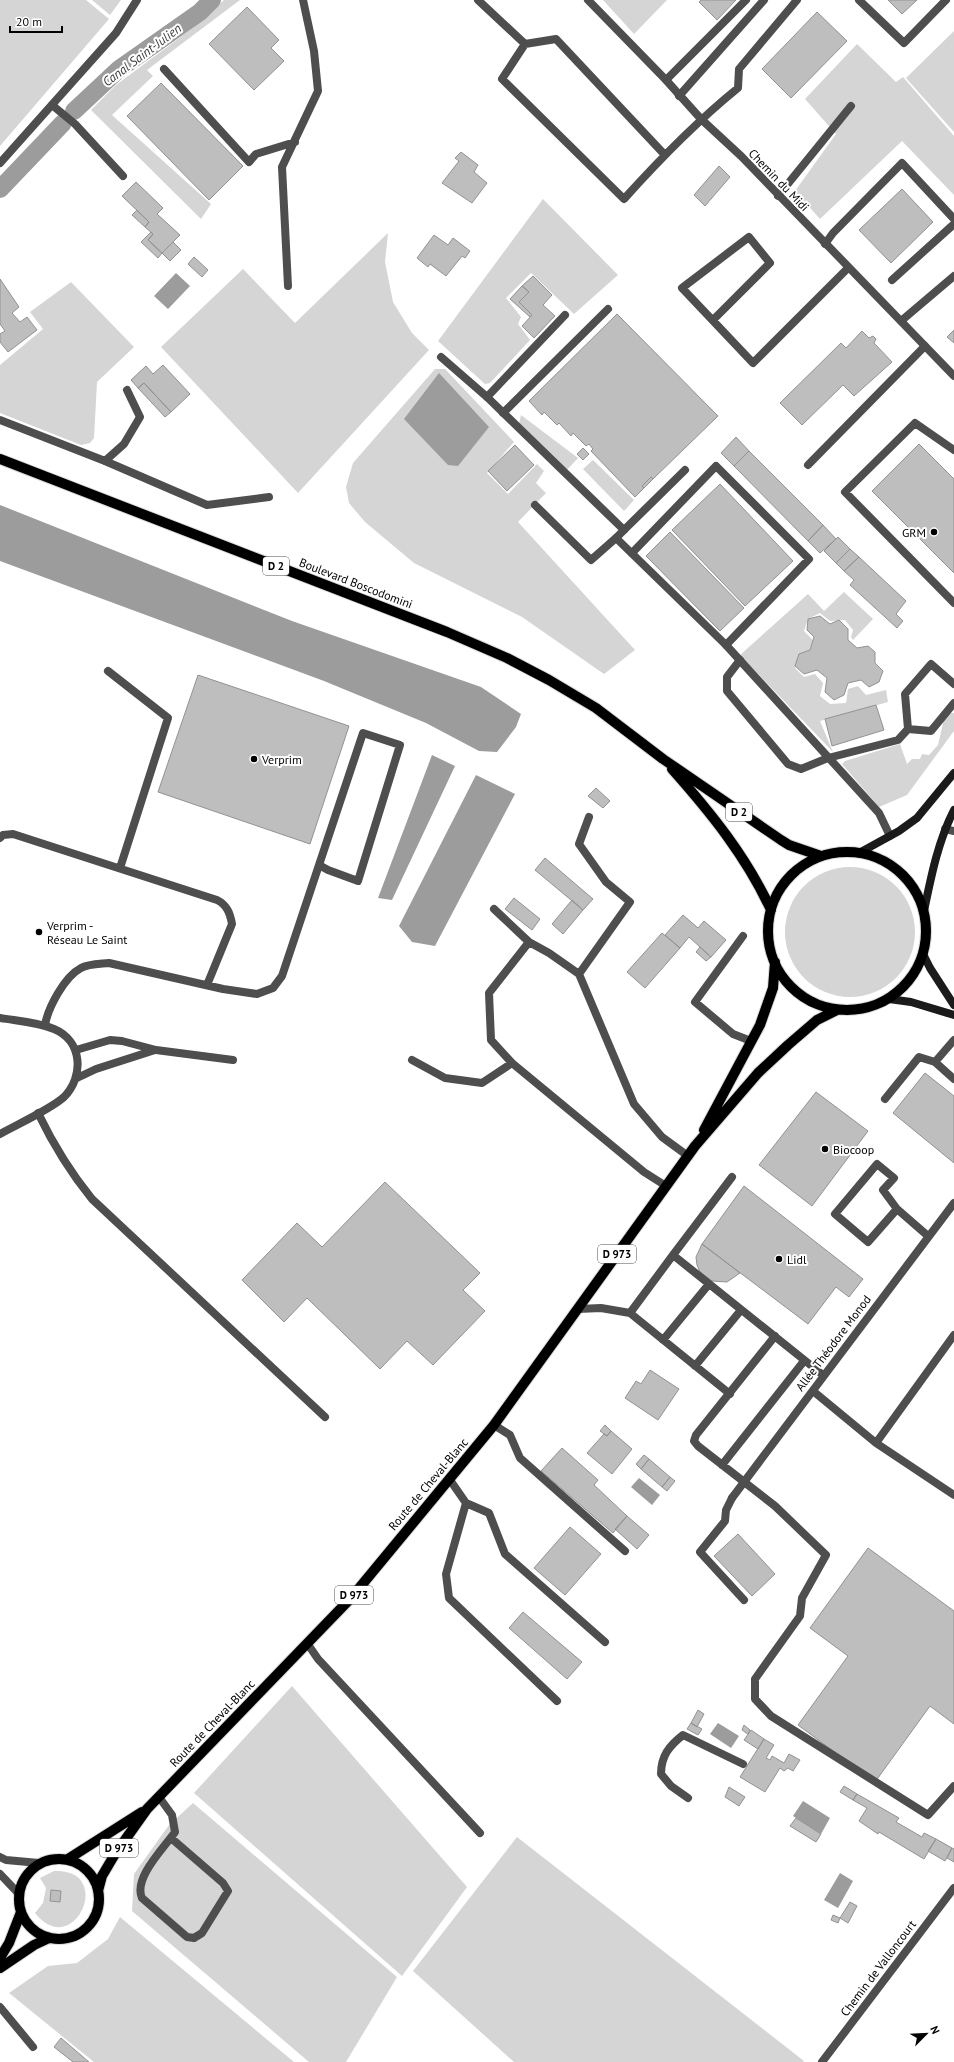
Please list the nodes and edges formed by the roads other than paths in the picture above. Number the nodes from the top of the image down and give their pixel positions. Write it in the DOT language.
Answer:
graph roads {
  1 [pos="137,0"];
  2 [pos="303,0"];
  3 [pos="478,0"];
  4 [pos="588,0"];
  5 [pos="746,0"];
  6 [pos="764,0"];
  7 [pos="797,0"];
  8 [pos="859,0"];
  9 [pos="946,0"];
  10 [pos="525,44"];
  11 [pos="164,69"];
  12 [pos="666,80"];
  13 [pos="679,96"];
  14 [pos="52,105"];
  15 [pos="851,106"];
  16 [pos="701,119"];
  17 [pos="295,142"];
  18 [pos="664,154"];
  19 [pos="0,163"];
  20 [pos="123,176"];
  21 [pos="778,196"];
  22 [pos="954,219"];
  23 [pos="954,224"];
  24 [pos="825,244"];
  25 [pos="848,268"];
  26 [pos="954,276"];
  27 [pos="892,280"];
  28 [pos="288,286"];
  29 [pos="608,309"];
  30 [pos="566,315"];
  31 [pos="713,320"];
  32 [pos="901,321"];
  33 [pos="925,346"];
  34 [pos="442,357"];
  35 [pos="954,376"];
  36 [pos="127,390"];
  37 [pos="488,397"];
  38 [pos="503,413"];
  39 [pos="0,420"];
  40 [pos="954,450"];
  41 [pos="0,459"];
  42 [pos="105,461"];
  43 [pos="808,465"];
  44 [pos="685,470"];
  45 [pos="269,497"];
  46 [pos="535,505"];
  47 [pos="624,530"];
  48 [pos="616,538"];
  49 [pos="632,553"];
  50 [pos="954,603"];
  51 [pos="726,645"];
  52 [pos="740,660"];
  53 [pos="108,671"];
  54 [pos="954,684"];
  55 [pos="954,703"];
  56 [pos="908,729"];
  57 [pos="828,758"];
  58 [pos="662,759"];
  59 [pos="954,773"];
  60 [pos="954,810"];
  61 [pos="588,817"];
  62 [pos="945,829"];
  63 [pos="954,831"];
  64 [pos="890,836"];
  65 [pos="0,838"];
  66 [pos="859,852"];
  67 [pos="821,856"];
  68 [pos="319,865"];
  69 [pos="120,868"];
  70 [pos="494,909"];
  71 [pos="771,910"];
  72 [pos="924,912"];
  73 [pos="743,936"];
  74 [pos="529,942"];
  75 [pos="923,954"];
  76 [pos="775,962"];
  77 [pos="579,974"];
  78 [pos="208,985"];
  79 [pos="889,999"];
  80 [pos="954,1005"];
  81 [pos="837,1010"];
  82 [pos="954,1015"];
  83 [pos="0,1018"];
  84 [pos="45,1025"];
  85 [pos="954,1040"];
  86 [pos="751,1041"];
  87 [pos="76,1050"];
  88 [pos="156,1050"];
  89 [pos="233,1060"];
  90 [pos="412,1060"];
  91 [pos="935,1062"];
  92 [pos="512,1063"];
  93 [pos="77,1078"];
  94 [pos="954,1080"];
  95 [pos="885,1099"];
  96 [pos="38,1113"];
  97 [pos="0,1134"];
  98 [pos="695,1146"];
  99 [pos="688,1156"];
  100 [pos="732,1177"];
  101 [pos="666,1186"];
  102 [pos="954,1204"];
  103 [pos="897,1209"];
  104 [pos="928,1236"];
  105 [pos="673,1254"];
  106 [pos="709,1284"];
  107 [pos="578,1309"];
  108 [pos="741,1310"];
  109 [pos="630,1313"];
  110 [pos="775,1336"];
  111 [pos="954,1336"];
  112 [pos="662,1340"];
  113 [pos="804,1361"];
  114 [pos="695,1366"];
  115 [pos="823,1376"];
  116 [pos="812,1391"];
  117 [pos="730,1394"];
  118 [pos="325,1417"];
  119 [pos="494,1425"];
  120 [pos="876,1443"];
  121 [pos="722,1465"];
  122 [pos="450,1480"];
  123 [pos="745,1481"];
  124 [pos="954,1494"];
  125 [pos="466,1503"];
  126 [pos="625,1550"];
  127 [pos="744,1600"];
  128 [pos="605,1642"];
  129 [pos="307,1643"];
  130 [pos="558,1701"];
  131 [pos="743,1764"];
  132 [pos="954,1786"];
  133 [pos="158,1797"];
  134 [pos="688,1798"];
  135 [pos="147,1809"];
  136 [pos="480,1833"];
  137 [pos="171,1838"];
  138 [pos="0,1857"];
  139 [pos="68,1859"];
  140 [pos="39,1863"];
  141 [pos="0,1874"];
  142 [pos="954,1888"];
  143 [pos="98,1891"];
  144 [pos="19,1894"];
  145 [pos="21,1912"];
  146 [pos="49,1938"];
  147 [pos="0,1958"];
  148 [pos="0,1968"];
  149 [pos="0,2008"];
  150 [pos="33,2047"];
  151 [pos="822,2062"];
  1 -- 14 [label="street"];
  2 -- 17 [label="street"];
  3 -- 10 [label="street"];
  4 -- 12 [label="street, Chemin du Midi"];
  5 -- 12 [label="street"];
  6 -- 13 [label="street"];
  7 -- 16 [label="street"];
  8 -- 9 [label="street"];
  10 -- 18 [label="street"];
  10 -- 18 [label="street"];
  11 -- 17 [label="street"];
  12 -- 13 [label="street, Chemin du Midi"];
  13 -- 16 [label="street, Chemin du Midi"];
  14 -- 19 [label="street"];
  14 -- 20 [label="street"];
  15 -- 21 [label="street"];
  16 -- 18 [label="street"];
  16 -- 21 [label="street, Chemin du Midi"];
  17 -- 28 [label="street"];
  21 -- 24 [label="street, Chemin du Midi"];
  22 -- 24 [label="street"];
  23 -- 27 [label="street"];
  24 -- 25 [label="street, Chemin du Midi"];
  25 -- 31 [label="street"];
  25 -- 32 [label="street, Chemin du Midi"];
  26 -- 32 [label="street"];
  29 -- 38 [label="street"];
  30 -- 37 [label="street"];
  31 -- 31 [label="street"];
  32 -- 33 [label="street, Chemin du Midi"];
  33 -- 35 [label="street, Chemin du Midi"];
  33 -- 43 [label="street"];
  34 -- 37 [label="street"];
  36 -- 42 [label="street"];
  37 -- 38 [label="street"];
  38 -- 47 [label="street"];
  39 -- 42 [label="street"];
  40 -- 50 [label="street"];
  41 -- 58 [label="main road, Boulevard Boscodomini / D 2"];
  42 -- 45 [label="street"];
  44 -- 47 [label="street"];
  46 -- 48 [label="street"];
  47 -- 48 [label="street"];
  48 -- 49 [label="street"];
  49 -- 51 [label="street"];
  49 -- 51 [label="street"];
  51 -- 52 [label="street"];
  52 -- 57 [label="street"];
  52 -- 57 [label="street"];
  53 -- 69 [label="street"];
  54 -- 56 [label="street"];
  55 -- 56 [label="street"];
  56 -- 57 [label="street"];
  57 -- 64 [label="street"];
  58 -- 67 [label="main road, Boulevard Boscodomini / D 2"];
  58 -- 71 [label="main road, Boulevard Boscodomini / D 2"];
  59 -- 64 [label="main road"];
  60 -- 62 [label="main road"];
  61 -- 77 [label="street"];
  62 -- 63 [label="street"];
  62 -- 72 [label="main road"];
  64 -- 66 [label="main road"];
  65 -- 69 [label="street"];
  66 -- 67 [label="main road"];
  66 -- 72 [label="main road"];
  67 -- 71 [label="main road"];
  68 -- 68 [label="street"];
  68 -- 78 [label="street"];
  69 -- 78 [label="street"];
  70 -- 74 [label="street"];
  71 -- 76 [label="main road"];
  72 -- 75 [label="main road"];
  73 -- 86 [label="street"];
  74 -- 77 [label="street"];
  74 -- 92 [label="street"];
  75 -- 79 [label="main road"];
  75 -- 80 [label="main road"];
  76 -- 81 [label="main road"];
  76 -- 86 [label="main road, D 973"];
  77 -- 99 [label="street"];
  78 -- 84 [label="street"];
  79 -- 81 [label="main road"];
  79 -- 82 [label="main road"];
  81 -- 98 [label="main road, D 973"];
  83 -- 84 [label="street"];
  84 -- 87 [label="street"];
  85 -- 91 [label="street"];
  86 -- 98 [label="main road, D 973"];
  87 -- 88 [label="street"];
  87 -- 93 [label="street"];
  88 -- 89 [label="street"];
  88 -- 93 [label="street"];
  90 -- 92 [label="street"];
  91 -- 94 [label="street"];
  91 -- 95 [label="street"];
  92 -- 101 [label="street"];
  93 -- 96 [label="street"];
  96 -- 97 [label="street"];
  96 -- 118 [label="street"];
  98 -- 99 [label="main road, Route de Cheval-Blanc / D 973"];
  99 -- 101 [label="main road, Route de Cheval-Blanc / D 973"];
  100 -- 105 [label="street"];
  101 -- 107 [label="main road, Route de Cheval-Blanc / D 973"];
  102 -- 104 [label="street, Allée Théodore Monod"];
  103 -- 103 [label="street"];
  103 -- 104 [label="street"];
  104 -- 115 [label="street, Allée Théodore Monod"];
  105 -- 106 [label="street"];
  105 -- 109 [label="street"];
  106 -- 108 [label="street"];
  106 -- 112 [label="street"];
  107 -- 109 [label="street"];
  107 -- 119 [label="main road, Route de Cheval-Blanc / D 973"];
  108 -- 110 [label="street"];
  108 -- 114 [label="street"];
  109 -- 112 [label="street"];
  110 -- 113 [label="street"];
  110 -- 117 [label="street"];
  111 -- 120 [label="street"];
  112 -- 114 [label="street"];
  113 -- 115 [label="street"];
  113 -- 121 [label="street"];
  114 -- 117 [label="street"];
  115 -- 116 [label="street, Allée Théodore Monod"];
  116 -- 120 [label="street"];
  116 -- 123 [label="street, Allée Théodore Monod"];
  117 -- 121 [label="street"];
  119 -- 122 [label="main road, Route de Cheval-Blanc / D 973"];
  119 -- 126 [label="street"];
  120 -- 124 [label="street"];
  121 -- 123 [label="street"];
  122 -- 125 [label="street"];
  122 -- 129 [label="main road, Route de Cheval-Blanc / D 973"];
  123 -- 127 [label="street, Allée Théodore Monod"];
  123 -- 132 [label="street"];
  125 -- 128 [label="street"];
  125 -- 130 [label="street"];
  129 -- 133 [label="main road, Route de Cheval-Blanc / D 973"];
  129 -- 136 [label="street"];
  131 -- 134 [label="street"];
  133 -- 135 [label="main road, Route de Cheval-Blanc / D 973"];
  133 -- 137 [label="street"];
  135 -- 139 [label="main road, Route de Cheval-Blanc / D 973"];
  135 -- 143 [label="main road, Route de Cheval-Blanc / D 973"];
  137 -- 137 [label="street"];
  138 -- 140 [label="street"];
  139 -- 140 [label="main road"];
  139 -- 143 [label="main road"];
  140 -- 144 [label="main road"];
  141 -- 144 [label="street"];
  142 -- 151 [label="street, Chemin de Valloncourt"];
  143 -- 146 [label="main road"];
  144 -- 145 [label="main road"];
  145 -- 146 [label="main road"];
  145 -- 147 [label="main road"];
  146 -- 148 [label="main road"];
  149 -- 150 [label="street"];
}
